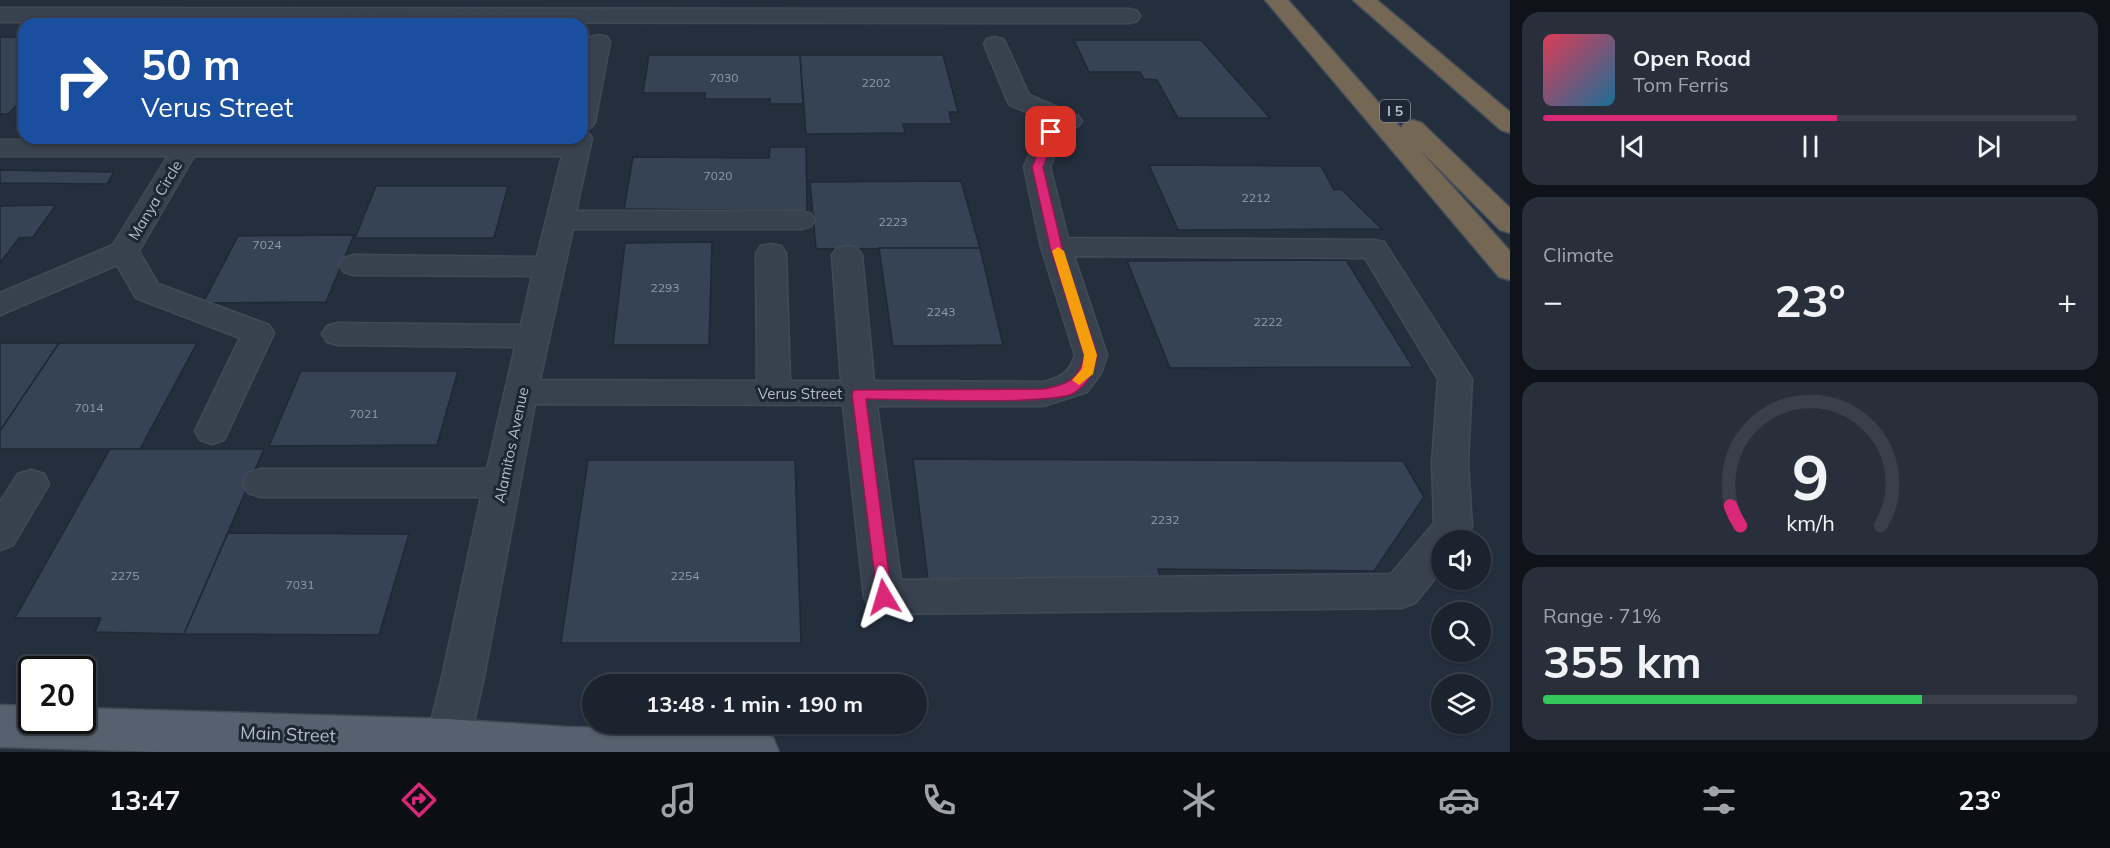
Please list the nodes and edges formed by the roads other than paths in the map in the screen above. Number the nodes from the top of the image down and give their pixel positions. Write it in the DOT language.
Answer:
graph roads {
  1 [pos="1277,0"];
  2 [pos="1364,0"];
  3 [pos="606,8"];
  4 [pos="0,15"];
  5 [pos="1130,16"];
  6 [pos="599,42"];
  7 [pos="995,44"];
  8 [pos="588,94"];
  9 [pos="1510,125"];
  10 [pos="65,144"];
  11 [pos="123,144"];
  12 [pos="322,144"];
  13 [pos="577,144"];
  14 [pos="19,145"];
  15 [pos="185,149"];
  16 [pos="560,220"];
  17 [pos="801,220"];
  18 [pos="1510,224"];
  19 [pos="1056,247"];
  20 [pos="124,251"];
  21 [pos="771,253"];
  22 [pos="847,255"];
  23 [pos="354,265"];
  24 [pos="550,267"];
  25 [pos="1510,270"];
  26 [pos="0,304"];
  27 [pos="338,334"];
  28 [pos="534,336"];
  29 [pos="521,392"];
  30 [pos="774,393"];
  31 [pos="859,394"];
  32 [pos="212,431"];
  33 [pos="261,483"];
  34 [pos="502,483"];
  35 [pos="31,484"];
  36 [pos="1451,530"];
  37 [pos="0,534"];
  38 [pos="1431,554"];
  39 [pos="0,726"];
  40 [pos="446,746"];
  41 [pos="757,752"];
  1 -- 18 [label="highway, I 5"];
  1 -- 25 [label="highway"];
  2 -- 9 [label="highway"];
  3 -- 4 [label="street"];
  3 -- 5 [label="street"];
  6 -- 8 [label="street, Alamitos Avenue"];
  7 -- 19 [label="street, Verus Street"];
  10 -- 14 [label="street"];
  11 -- 15 [label="street"];
  12 -- 15 [label="street"];
  13 -- 16 [label="street, Alamitos Avenue"];
  15 -- 20 [label="street, Manya Circle"];
  16 -- 17 [label="street"];
  16 -- 24 [label="street, Alamitos Avenue"];
  19 -- 31 [label="street, Verus Street"];
  19 -- 36 [label="street"];
  20 -- 26 [label="street"];
  20 -- 32 [label="street"];
  21 -- 30 [label="street"];
  22 -- 31 [label="street"];
  23 -- 24 [label="street"];
  24 -- 28 [label="street, Alamitos Avenue"];
  27 -- 28 [label="street"];
  28 -- 29 [label="street, Alamitos Avenue"];
  29 -- 30 [label="street, Verus Street"];
  29 -- 34 [label="street, Alamitos Avenue"];
  30 -- 31 [label="street, Verus Street"];
  31 -- 38 [label="street"];
  33 -- 34 [label="street"];
  34 -- 40 [label="street, Alamitos Avenue"];
  35 -- 37 [label="street"];
  39 -- 40 [label="main road, Main Street"];
  40 -- 41 [label="main road, Main Street"];
}
